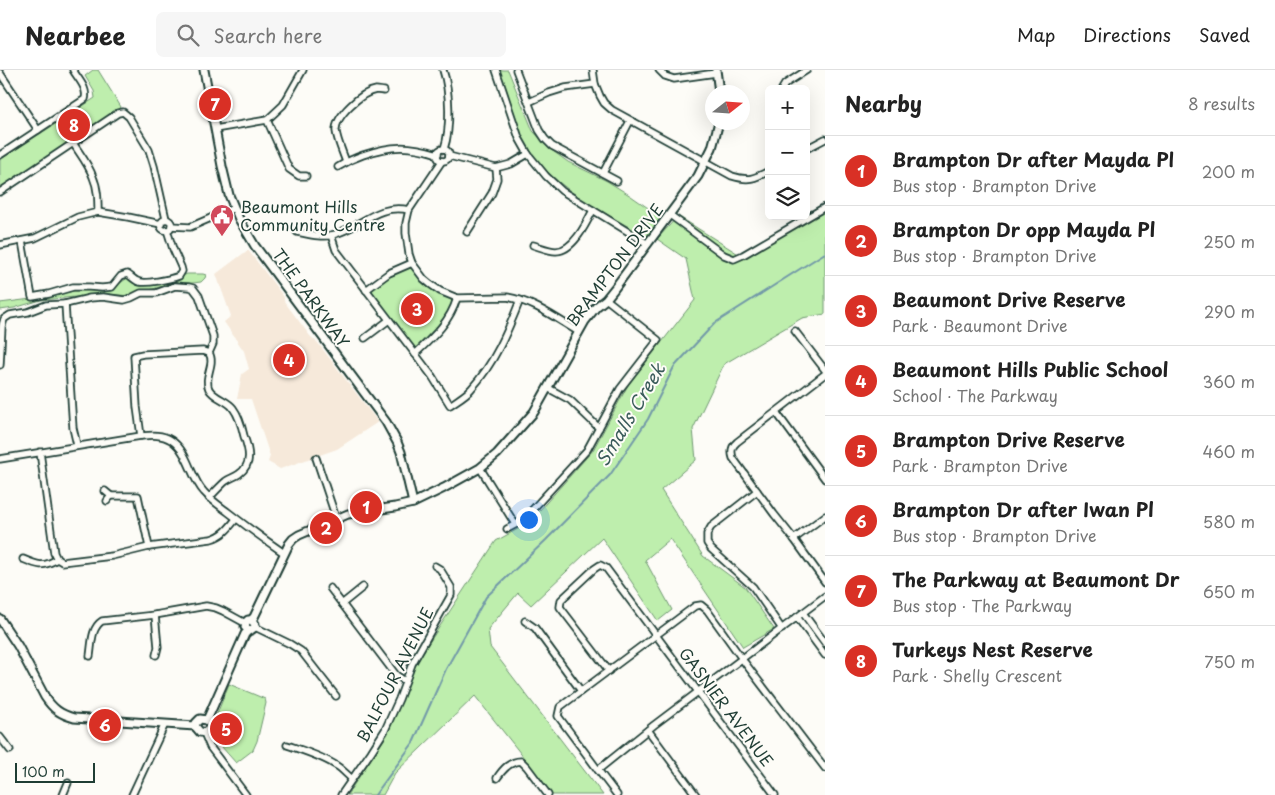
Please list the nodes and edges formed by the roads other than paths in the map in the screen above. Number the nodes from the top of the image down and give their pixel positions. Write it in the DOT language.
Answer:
graph roads {
  1 [pos="73,70"];
  2 [pos="204,70"];
  3 [pos="303,70"];
  4 [pos="443,70"];
  5 [pos="496,70"];
  6 [pos="516,70"];
  7 [pos="593,70"];
  8 [pos="659,70"];
  9 [pos="807,70"];
  10 [pos="716,72"];
  11 [pos="0,74"];
  12 [pos="595,84"];
  13 [pos="718,85"];
  14 [pos="784,85"];
  15 [pos="384,91"];
  16 [pos="528,102"];
  17 [pos="267,120"];
  18 [pos="630,121"];
  19 [pos="215,129"];
  20 [pos="38,130"];
  21 [pos="717,130"];
  22 [pos="825,139"];
  23 [pos="73,143"];
  24 [pos="810,147"];
  25 [pos="444,149"];
  26 [pos="438,154"];
  27 [pos="528,154"];
  28 [pos="0,156"];
  29 [pos="449,156"];
  30 [pos="442,161"];
  31 [pos="346,162"];
  32 [pos="706,162"];
  33 [pos="338,167"];
  34 [pos="496,168"];
  35 [pos="602,173"];
  36 [pos="765,174"];
  37 [pos="306,176"];
  38 [pos="617,181"];
  39 [pos="0,192"];
  40 [pos="825,207"];
  41 [pos="234,208"];
  42 [pos="408,210"];
  43 [pos="592,210"];
  44 [pos="98,212"];
  45 [pos="670,215"];
  46 [pos="166,219"];
  47 [pos="161,224"];
  48 [pos="169,228"];
  49 [pos="297,232"];
  50 [pos="467,232"];
  51 [pos="331,236"];
  52 [pos="22,241"];
  53 [pos="0,244"];
  54 [pos="648,244"];
  55 [pos="533,245"];
  56 [pos="412,263"];
  57 [pos="366,290"];
  58 [pos="457,298"];
  59 [pos="606,299"];
  60 [pos="520,300"];
  61 [pos="65,304"];
  62 [pos="2,319"];
  63 [pos="388,320"];
  64 [pos="795,331"];
  65 [pos="579,332"];
  66 [pos="365,338"];
  67 [pos="209,353"];
  68 [pos="415,354"];
  69 [pos="0,365"];
  70 [pos="825,370"];
  71 [pos="825,374"];
  72 [pos="548,388"];
  73 [pos="776,412"];
  74 [pos="599,428"];
  75 [pos="141,436"];
  76 [pos="77,446"];
  77 [pos="40,452"];
  78 [pos="0,458"];
  79 [pos="316,458"];
  80 [pos="480,468"];
  81 [pos="825,479"];
  82 [pos="105,491"];
  83 [pos="757,491"];
  84 [pos="210,498"];
  85 [pos="413,503"];
  86 [pos="825,516"];
  87 [pos="336,518"];
  88 [pos="236,519"];
  89 [pos="515,524"];
  90 [pos="507,529"];
  91 [pos="794,540"];
  92 [pos="149,547"];
  93 [pos="284,553"];
  94 [pos="23,558"];
  95 [pos="57,559"];
  96 [pos="435,566"];
  97 [pos="825,582"];
  98 [pos="363,587"];
  99 [pos="330,588"];
  100 [pos="825,596"];
  101 [pos="342,604"];
  102 [pos="803,613"];
  103 [pos="155,615"];
  104 [pos="797,618"];
  105 [pos="525,621"];
  106 [pos="2,624"];
  107 [pos="250,625"];
  108 [pos="782,630"];
  109 [pos="655,635"];
  110 [pos="825,643"];
  111 [pos="156,655"];
  112 [pos="825,655"];
  113 [pos="90,656"];
  114 [pos="745,657"];
  115 [pos="609,671"];
  116 [pos="405,681"];
  117 [pos="581,691"];
  118 [pos="698,693"];
  119 [pos="336,696"];
  120 [pos="207,720"];
  121 [pos="165,724"];
  122 [pos="195,726"];
  123 [pos="648,730"];
  124 [pos="204,733"];
  125 [pos="0,737"];
  126 [pos="287,745"];
  127 [pos="10,750"];
  128 [pos="825,768"];
  129 [pos="598,770"];
  130 [pos="497,778"];
  131 [pos="352,779"];
  132 [pos="68,783"];
  133 [pos="63,795"];
  134 [pos="132,795"];
  135 [pos="246,795"];
  136 [pos="340,795"];
  137 [pos="548,795"];
  138 [pos="617,795"];
  139 [pos="696,795"];
  140 [pos="775,795"];
  1 -- 20 [label="street"];
  2 -- 19 [label="street, THE PARKWAY"];
  3 -- 17 [label="street"];
  4 -- 25 [label="street"];
  5 -- 27 [label="street"];
  6 -- 16 [label="street"];
  7 -- 12 [label="street"];
  8 -- 10 [label="street"];
  9 -- 14 [label="street"];
  10 -- 13 [label="street"];
  11 -- 20 [label="street"];
  12 -- 16 [label="street"];
  12 -- 18 [label="street"];
  15 -- 31 [label="street"];
  16 -- 35 [label="street"];
  17 -- 19 [label="street"];
  17 -- 37 [label="street"];
  18 -- 32 [label="street"];
  18 -- 35 [label="street"];
  19 -- 41 [label="street, THE PARKWAY"];
  20 -- 28 [label="street"];
  21 -- 32 [label="street, BRAMPTON DRIVE"];
  22 -- 24 [label="street"];
  23 -- 39 [label="street"];
  23 -- 44 [label="street"];
  23 -- 46 [label="street"];
  25 -- 26 [label="street"];
  25 -- 29 [label="street"];
  26 -- 30 [label="street"];
  26 -- 31 [label="street"];
  27 -- 34 [label="street"];
  27 -- 43 [label="street"];
  29 -- 30 [label="street"];
  29 -- 34 [label="street"];
  30 -- 42 [label="street"];
  31 -- 33 [label="street"];
  32 -- 36 [label="street"];
  32 -- 45 [label="street, BRAMPTON DRIVE"];
  34 -- 50 [label="street"];
  35 -- 38 [label="street"];
  40 -- 45 [label="street"];
  41 -- 48 [label="street"];
  41 -- 85 [label="street, THE PARKWAY"];
  42 -- 51 [label="street"];
  42 -- 56 [label="street"];
  43 -- 54 [label="street"];
  43 -- 55 [label="street"];
  44 -- 47 [label="street"];
  44 -- 52 [label="street"];
  45 -- 54 [label="street, BRAMPTON DRIVE"];
  46 -- 47 [label="street"];
  46 -- 48 [label="street"];
  47 -- 48 [label="street"];
  48 -- 52 [label="street"];
  49 -- 51 [label="street"];
  51 -- 57 [label="street"];
  52 -- 53 [label="street"];
  54 -- 59 [label="street, BRAMPTON DRIVE"];
  56 -- 57 [label="street"];
  56 -- 58 [label="street"];
  57 -- 63 [label="street"];
  58 -- 60 [label="street"];
  58 -- 68 [label="street"];
  59 -- 65 [label="street, BRAMPTON DRIVE"];
  59 -- 74 [label="street"];
  60 -- 65 [label="street"];
  60 -- 68 [label="street"];
  61 -- 62 [label="street"];
  61 -- 67 [label="street"];
  61 -- 76 [label="street"];
  62 -- 69 [label="street"];
  63 -- 66 [label="street"];
  63 -- 68 [label="street"];
  64 -- 70 [label="street"];
  65 -- 72 [label="street, BRAMPTON DRIVE"];
  67 -- 75 [label="street"];
  67 -- 84 [label="street"];
  71 -- 73 [label="street"];
  72 -- 74 [label="street"];
  72 -- 80 [label="street, BRAMPTON DRIVE"];
  73 -- 81 [label="street"];
  73 -- 83 [label="street"];
  74 -- 89 [label="street"];
  75 -- 76 [label="street"];
  75 -- 84 [label="street"];
  76 -- 77 [label="street"];
  77 -- 78 [label="street"];
  77 -- 95 [label="street"];
  79 -- 87 [label="street"];
  80 -- 85 [label="street, BRAMPTON DRIVE"];
  80 -- 89 [label="street"];
  82 -- 92 [label="street"];
  83 -- 91 [label="street"];
  83 -- 108 [label="street"];
  84 -- 88 [label="street"];
  85 -- 87 [label="street, BRAMPTON DRIVE"];
  86 -- 91 [label="street"];
  87 -- 93 [label="street, BRAMPTON DRIVE"];
  88 -- 92 [label="street"];
  88 -- 93 [label="street"];
  89 -- 90 [label="street"];
  91 -- 97 [label="street"];
  92 -- 95 [label="street"];
  93 -- 107 [label="street, BRAMPTON DRIVE"];
  94 -- 95 [label="street"];
  96 -- 116 [label="street, BALFOUR AVENUE"];
  98 -- 101 [label="street"];
  99 -- 101 [label="street"];
  100 -- 102 [label="street"];
  101 -- 116 [label="street"];
  102 -- 104 [label="street"];
  102 -- 110 [label="street"];
  103 -- 107 [label="street"];
  103 -- 111 [label="street"];
  103 -- 113 [label="street"];
  104 -- 108 [label="street"];
  104 -- 112 [label="street"];
  105 -- 117 [label="street"];
  106 -- 121 [label="street"];
  107 -- 119 [label="street"];
  107 -- 120 [label="street, BRAMPTON DRIVE"];
  108 -- 114 [label="street"];
  109 -- 114 [label="street"];
  109 -- 115 [label="street"];
  109 -- 115 [label="street, GASNIER AVENUE"];
  109 -- 118 [label="street, GASNIER AVENUE"];
  114 -- 118 [label="street"];
  114 -- 128 [label="street"];
  115 -- 117 [label="street"];
  116 -- 131 [label="street, BALFOUR AVENUE"];
  117 -- 129 [label="street"];
  118 -- 123 [label="street"];
  118 -- 140 [label="street, GASNIER AVENUE"];
  120 -- 122 [label="street"];
  120 -- 124 [label="street"];
  121 -- 122 [label="street"];
  121 -- 134 [label="street"];
  122 -- 124 [label="street"];
  123 -- 129 [label="street"];
  123 -- 139 [label="street"];
  124 -- 135 [label="street"];
  125 -- 127 [label="street"];
  126 -- 131 [label="street"];
  129 -- 138 [label="street"];
  130 -- 137 [label="street"];
  131 -- 136 [label="street, BALFOUR AVENUE"];
  132 -- 133 [label="street"];
}
